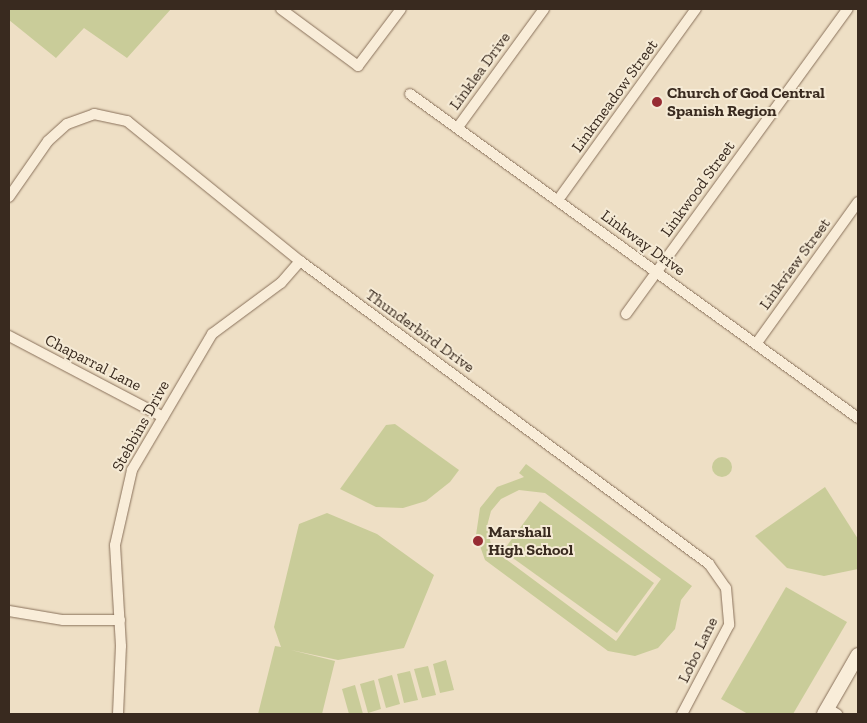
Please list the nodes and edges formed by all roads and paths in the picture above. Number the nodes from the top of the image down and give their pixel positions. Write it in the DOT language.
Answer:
graph roads {
  1 [pos="280,9"];
  2 [pos="401,9"];
  3 [pos="544,9"];
  4 [pos="696,9"];
  5 [pos="848,9"];
  6 [pos="410,94"];
  7 [pos="458,127"];
  8 [pos="9,197"];
  9 [pos="558,200"];
  10 [pos="858,202"];
  11 [pos="300,261"];
  12 [pos="656,271"];
  13 [pos="626,314"];
  14 [pos="9,336"];
  15 [pos="756,344"];
  16 [pos="857,415"];
  17 [pos="163,417"];
  18 [pos="728,596"];
  19 [pos="9,611"];
  20 [pos="120,620"];
  21 [pos="858,655"];
  22 [pos="829,712"];
  23 [pos="118,714"];
  24 [pos="682,714"];
  1 -- 2 [label="street"];
  3 -- 7 [label="street, Linklea Drive"];
  4 -- 9 [label="street, Linkmeadow Street"];
  5 -- 12 [label="street, Linkwood Street"];
  6 -- 7 [label="street, Linkway Drive"];
  7 -- 9 [label="street, Linkway Drive"];
  8 -- 11 [label="street, Thunderbird Drive"];
  9 -- 12 [label="street, Linkway Drive"];
  10 -- 15 [label="street, Linkview Street"];
  11 -- 17 [label="street, Stebbins Drive"];
  11 -- 18 [label="street, Thunderbird Drive"];
  12 -- 13 [label="street, Linkwood Street"];
  12 -- 15 [label="street, Linkway Drive"];
  14 -- 17 [label="street, Chaparral Lane"];
  15 -- 16 [label="street, Linkway Drive"];
  17 -- 20 [label="street, Stebbins Drive"];
  18 -- 24 [label="street, Lobo Lane"];
  19 -- 20 [label="street"];
  20 -- 23 [label="street, Stebbins Drive"];
  21 -- 22 [label="main road"];
}
